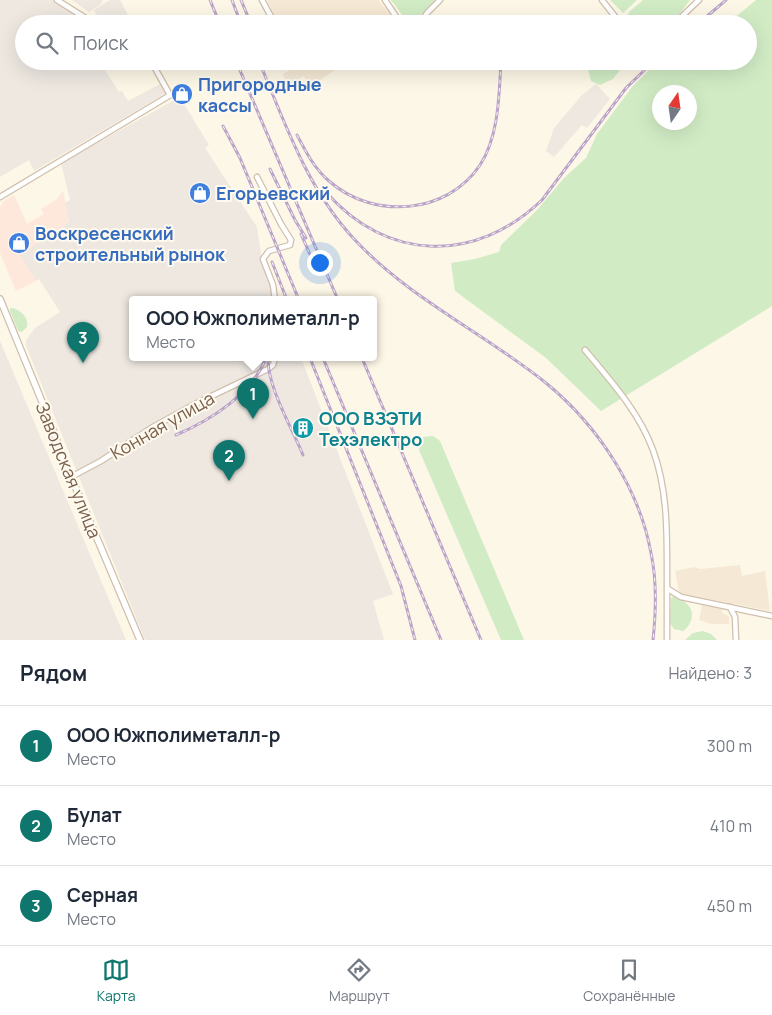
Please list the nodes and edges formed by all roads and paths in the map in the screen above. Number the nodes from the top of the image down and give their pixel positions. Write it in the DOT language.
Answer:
graph roads {
  1 [pos="57,0"];
  2 [pos="262,0"];
  3 [pos="385,0"];
  4 [pos="440,0"];
  5 [pos="602,0"];
  6 [pos="699,0"];
  7 [pos="80,15"];
  8 [pos="270,15"];
  9 [pos="395,15"];
  10 [pos="426,15"];
  11 [pos="614,15"];
  12 [pos="683,15"];
  13 [pos="156,70"];
  14 [pos="177,91"];
  15 [pos="170,95"];
  16 [pos="257,177"];
  17 [pos="0,198"];
  18 [pos="275,296"];
  19 [pos="0,299"];
  20 [pos="585,350"];
  21 [pos="274,361"];
  22 [pos="71,477"];
  23 [pos="668,589"];
  24 [pos="730,607"];
  25 [pos="772,616"];
  26 [pos="140,640"];
  27 [pos="667,640"];
  28 [pos="736,640"];
  1 -- 7 [label="street"];
  2 -- 8 [label="street"];
  3 -- 9 [label="street"];
  4 -- 10 [label="street"];
  5 -- 11 [label="street"];
  6 -- 12 [label="street"];
  13 -- 15 [label="street"];
  14 -- 15 [label="street"];
  15 -- 17 [label="street"];
  16 -- 18 [label="street"];
  19 -- 22 [label="street, Заводская улица"];
  20 -- 23 [label="street"];
  21 -- 22 [label="street, Конная улица"];
  22 -- 26 [label="street, Заводская улица"];
  23 -- 24 [label="street"];
  23 -- 27 [label="street"];
  24 -- 25 [label="street"];
  24 -- 28 [label="street"];
}
